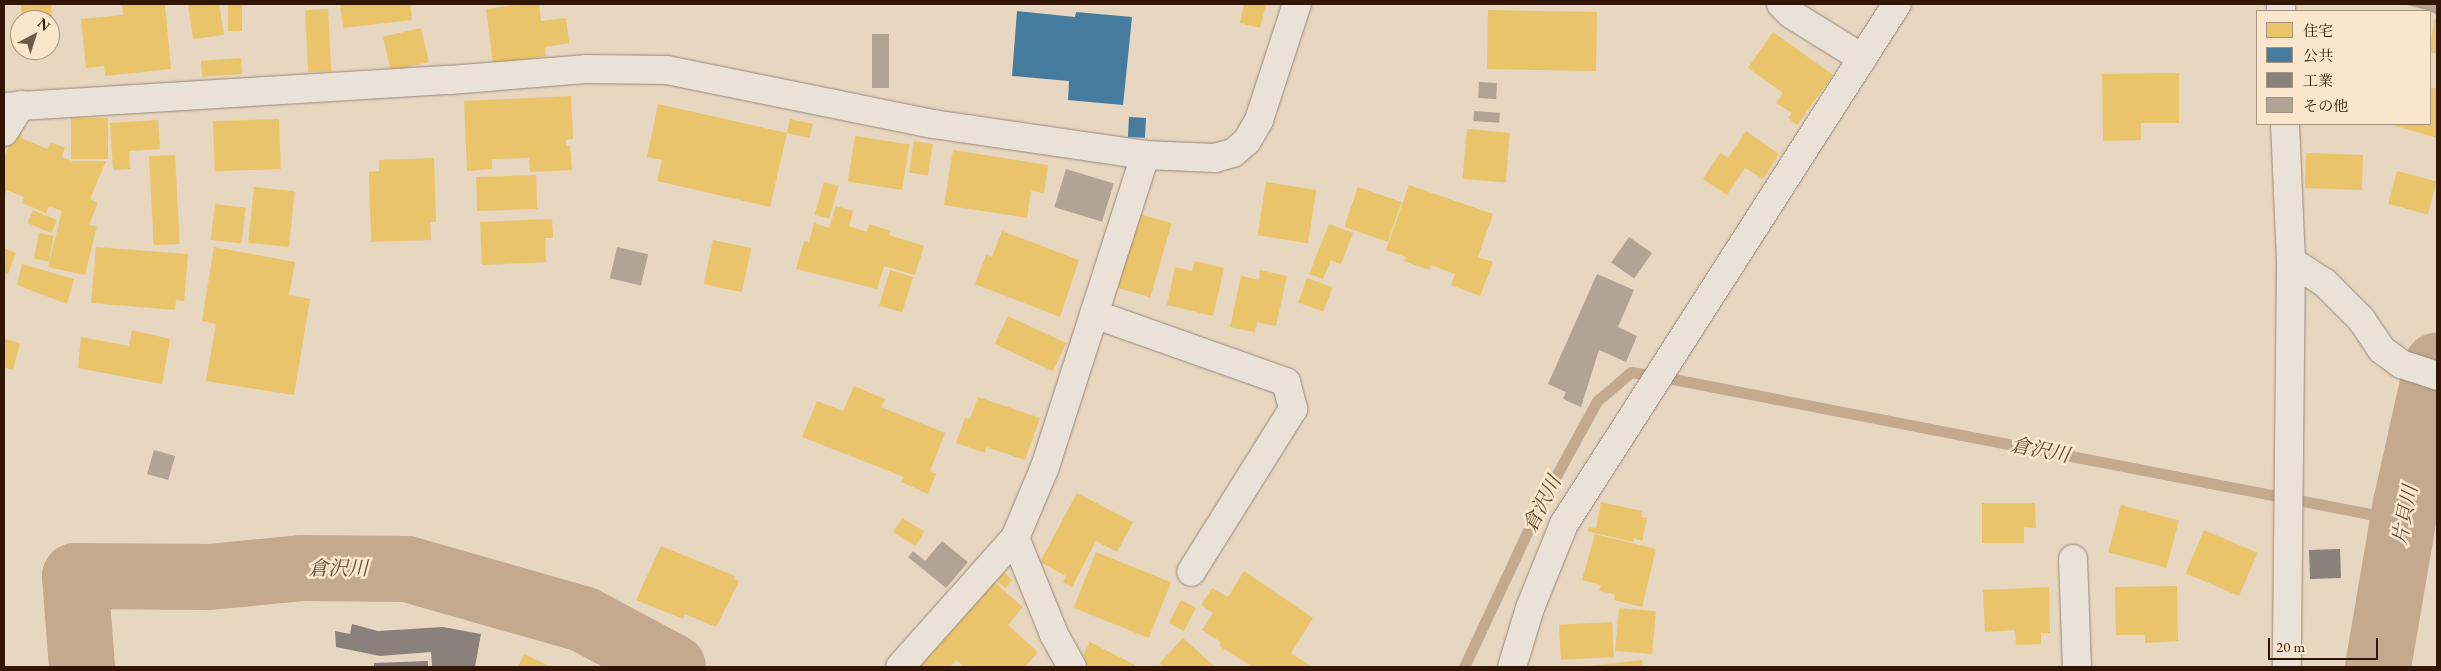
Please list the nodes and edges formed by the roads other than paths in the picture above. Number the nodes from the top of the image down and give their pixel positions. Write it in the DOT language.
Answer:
graph roads {
  1 [pos="1297,4"];
  2 [pos="1781,4"];
  3 [pos="1897,4"];
  4 [pos="1862,58"];
  5 [pos="12,106"];
  6 [pos="2285,125"];
  7 [pos="4,132"];
  8 [pos="1145,155"];
  9 [pos="2291,262"];
  10 [pos="1094,314"];
  11 [pos="2437,376"];
  12 [pos="1015,538"];
  13 [pos="2073,559"];
  14 [pos="1191,572"];
  15 [pos="900,667"];
  16 [pos="1072,667"];
  17 [pos="1512,667"];
  18 [pos="2077,667"];
  19 [pos="2287,667"];
  1 -- 8 [label="street"];
  2 -- 4 [label="street"];
  3 -- 4 [label="street"];
  4 -- 17 [label="street"];
  5 -- 7 [label="street"];
  5 -- 8 [label="street"];
  6 -- 9 [label="street"];
  8 -- 10 [label="street"];
  9 -- 11 [label="street"];
  9 -- 19 [label="street"];
  10 -- 12 [label="street"];
  10 -- 14 [label="street"];
  12 -- 15 [label="street"];
  12 -- 16 [label="street"];
  13 -- 18 [label="street"];
}
